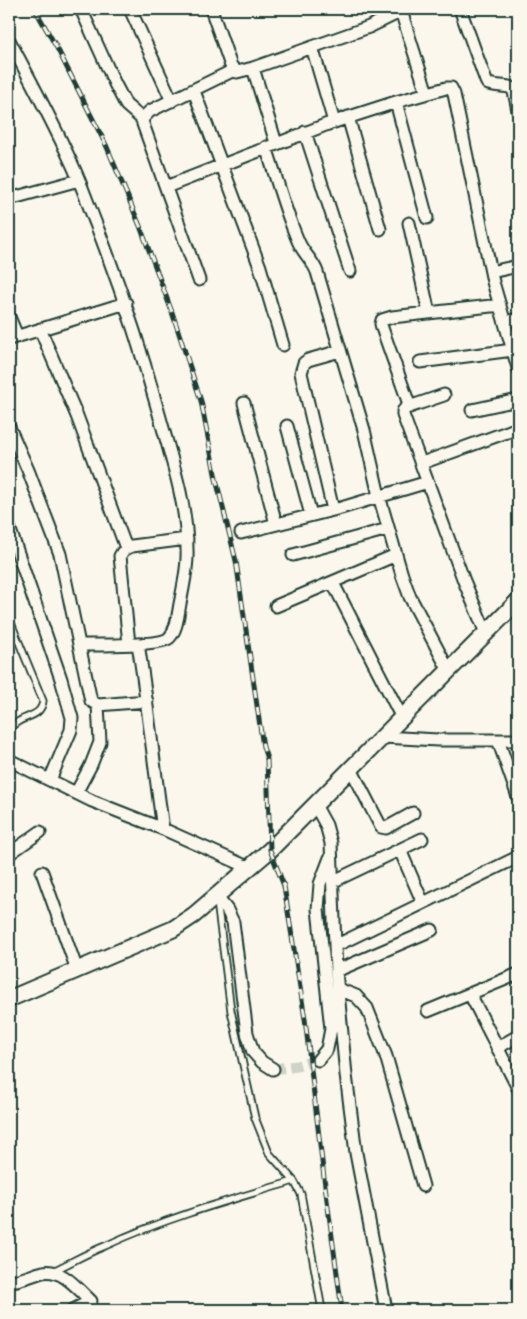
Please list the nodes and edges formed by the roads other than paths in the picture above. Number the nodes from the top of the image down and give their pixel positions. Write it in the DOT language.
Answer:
graph roads {
  1 [pos="81,9"];
  2 [pos="130,9"];
  3 [pos="211,9"];
  4 [pos="460,9"];
  5 [pos="404,10"];
  6 [pos="9,40"];
  7 [pos="312,47"];
  8 [pos="253,68"];
  9 [pos="234,70"];
  10 [pos="194,91"];
  11 [pos="427,93"];
  12 [pos="172,101"];
  13 [pos="396,102"];
  14 [pos="518,111"];
  15 [pos="348,117"];
  16 [pos="142,119"];
  17 [pos="334,122"];
  18 [pos="305,132"];
  19 [pos="271,145"];
  20 [pos="222,165"];
  21 [pos="79,180"];
  22 [pos="166,187"];
  23 [pos="9,199"];
  24 [pos="426,218"];
  25 [pos="409,224"];
  26 [pos="380,229"];
  27 [pos="518,266"];
  28 [pos="350,271"];
  29 [pos="491,272"];
  30 [pos="200,280"];
  31 [pos="126,303"];
  32 [pos="500,305"];
  33 [pos="429,313"];
  34 [pos="9,317"];
  35 [pos="518,319"];
  36 [pos="505,322"];
  37 [pos="40,329"];
  38 [pos="13,338"];
  39 [pos="282,345"];
  40 [pos="513,350"];
  41 [pos="340,351"];
  42 [pos="420,362"];
  43 [pos="518,368"];
  44 [pos="444,395"];
  45 [pos="518,400"];
  46 [pos="244,403"];
  47 [pos="410,407"];
  48 [pos="472,410"];
  49 [pos="287,426"];
  50 [pos="9,427"];
  51 [pos="518,428"];
  52 [pos="422,464"];
  53 [pos="428,482"];
  54 [pos="379,496"];
  55 [pos="333,510"];
  56 [pos="311,515"];
  57 [pos="276,524"];
  58 [pos="9,527"];
  59 [pos="388,529"];
  60 [pos="241,533"];
  61 [pos="187,539"];
  62 [pos="126,548"];
  63 [pos="294,555"];
  64 [pos="396,555"];
  65 [pos="333,583"];
  66 [pos="518,601"];
  67 [pos="276,606"];
  68 [pos="9,618"];
  69 [pos="486,633"];
  70 [pos="133,644"];
  71 [pos="79,645"];
  72 [pos="449,671"];
  73 [pos="147,701"];
  74 [pos="98,704"];
  75 [pos="402,718"];
  76 [pos="9,733"];
  77 [pos="383,737"];
  78 [pos="498,740"];
  79 [pos="518,740"];
  80 [pos="9,760"];
  81 [pos="352,769"];
  82 [pos="50,780"];
  83 [pos="76,793"];
  84 [pos="518,797"];
  85 [pos="315,805"];
  86 [pos="414,813"];
  87 [pos="163,829"];
  88 [pos="40,832"];
  89 [pos="422,839"];
  90 [pos="400,850"];
  91 [pos="9,854"];
  92 [pos="331,856"];
  93 [pos="518,858"];
  94 [pos="250,868"];
  95 [pos="42,872"];
  96 [pos="334,881"];
  97 [pos="216,896"];
  98 [pos="423,903"];
  99 [pos="432,930"];
  100 [pos="335,946"];
  101 [pos="77,970"];
  102 [pos="336,971"];
  103 [pos="518,974"];
  104 [pos="338,989"];
  105 [pos="470,994"];
  106 [pos="9,999"];
  107 [pos="428,1011"];
  108 [pos="518,1036"];
  109 [pos="497,1048"];
  110 [pos="318,1060"];
  111 [pos="272,1069"];
  112 [pos="518,1088"];
  113 [pos="294,1181"];
  114 [pos="423,1186"];
  115 [pos="53,1271"];
  116 [pos="9,1281"];
  117 [pos="73,1310"];
  118 [pos="322,1310"];
  119 [pos="386,1310"];
  1 -- 16 [label="street"];
  2 -- 12 [label="street"];
  3 -- 9 [label="street"];
  4 -- 14 [label="street"];
  5 -- 7 [label="street"];
  5 -- 11 [label="street"];
  6 -- 21 [label="street"];
  7 -- 8 [label="street"];
  7 -- 17 [label="street"];
  8 -- 9 [label="street"];
  8 -- 19 [label="street"];
  9 -- 10 [label="street"];
  10 -- 12 [label="street"];
  10 -- 20 [label="street"];
  11 -- 13 [label="street"];
  11 -- 29 [label="street"];
  12 -- 16 [label="street"];
  13 -- 15 [label="street"];
  13 -- 24 [label="street"];
  15 -- 17 [label="street"];
  15 -- 26 [label="street"];
  16 -- 22 [label="street"];
  17 -- 18 [label="street"];
  18 -- 19 [label="street"];
  18 -- 28 [label="street"];
  19 -- 20 [label="street"];
  19 -- 41 [label="street"];
  20 -- 22 [label="street"];
  20 -- 39 [label="street"];
  21 -- 23 [label="street"];
  21 -- 31 [label="street"];
  22 -- 30 [label="street"];
  25 -- 33 [label="street"];
  27 -- 29 [label="street"];
  29 -- 32 [label="street"];
  31 -- 37 [label="street"];
  31 -- 61 [label="street"];
  32 -- 33 [label="street"];
  32 -- 36 [label="street"];
  33 -- 47 [label="street"];
  34 -- 38 [label="street"];
  35 -- 36 [label="street"];
  36 -- 40 [label="street"];
  37 -- 38 [label="street"];
  37 -- 62 [label="street"];
  40 -- 42 [label="street"];
  40 -- 43 [label="street"];
  41 -- 54 [label="street"];
  41 -- 55 [label="street"];
  44 -- 47 [label="street"];
  45 -- 48 [label="street"];
  46 -- 57 [label="street"];
  47 -- 52 [label="street"];
  49 -- 56 [label="street"];
  50 -- 71 [label="street"];
  51 -- 52 [label="street"];
  52 -- 53 [label="street"];
  53 -- 54 [label="street"];
  53 -- 69 [label="street"];
  54 -- 55 [label="street"];
  54 -- 59 [label="street"];
  55 -- 56 [label="street"];
  56 -- 57 [label="street"];
  57 -- 60 [label="street"];
  58 -- 82 [label="street"];
  59 -- 63 [label="street"];
  59 -- 64 [label="street"];
  61 -- 62 [label="street"];
  61 -- 70 [label="street"];
  62 -- 70 [label="street"];
  64 -- 65 [label="street"];
  64 -- 72 [label="street"];
  65 -- 67 [label="street"];
  65 -- 75 [label="street"];
  66 -- 69 [label="street"];
  68 -- 76 [label="lane"];
  69 -- 72 [label="street"];
  70 -- 71 [label="street"];
  70 -- 73 [label="street"];
  71 -- 74 [label="street"];
  72 -- 75 [label="street"];
  73 -- 74 [label="street"];
  73 -- 87 [label="street"];
  74 -- 83 [label="street"];
  75 -- 77 [label="street"];
  77 -- 78 [label="street"];
  77 -- 81 [label="street"];
  78 -- 79 [label="street"];
  78 -- 84 [label="street"];
  80 -- 82 [label="street"];
  81 -- 85 [label="street"];
  81 -- 86 [label="street"];
  82 -- 83 [label="street"];
  83 -- 87 [label="street"];
  85 -- 92 [label="street"];
  85 -- 94 [label="street"];
  87 -- 94 [label="street"];
  88 -- 91 [label="street"];
  89 -- 90 [label="street"];
  90 -- 96 [label="street"];
  90 -- 98 [label="street"];
  92 -- 96 [label="street"];
  92 -- 110 [label="street"];
  93 -- 98 [label="street"];
  94 -- 97 [label="street"];
  95 -- 101 [label="street"];
  96 -- 100 [label="street"];
  97 -- 101 [label="street"];
  97 -- 111 [label="street"];
  97 -- 113 [label="lane"];
  98 -- 100 [label="street"];
  99 -- 102 [label="street"];
  100 -- 102 [label="street"];
  101 -- 106 [label="street"];
  102 -- 104 [label="street"];
  103 -- 105 [label="street"];
  104 -- 114 [label="street"];
  104 -- 119 [label="street"];
  105 -- 107 [label="street"];
  105 -- 109 [label="street"];
  108 -- 109 [label="street"];
  109 -- 112 [label="street"];
  113 -- 115 [label="lane"];
  113 -- 118 [label="lane"];
  115 -- 116 [label="street"];
  115 -- 117 [label="street"];
}
